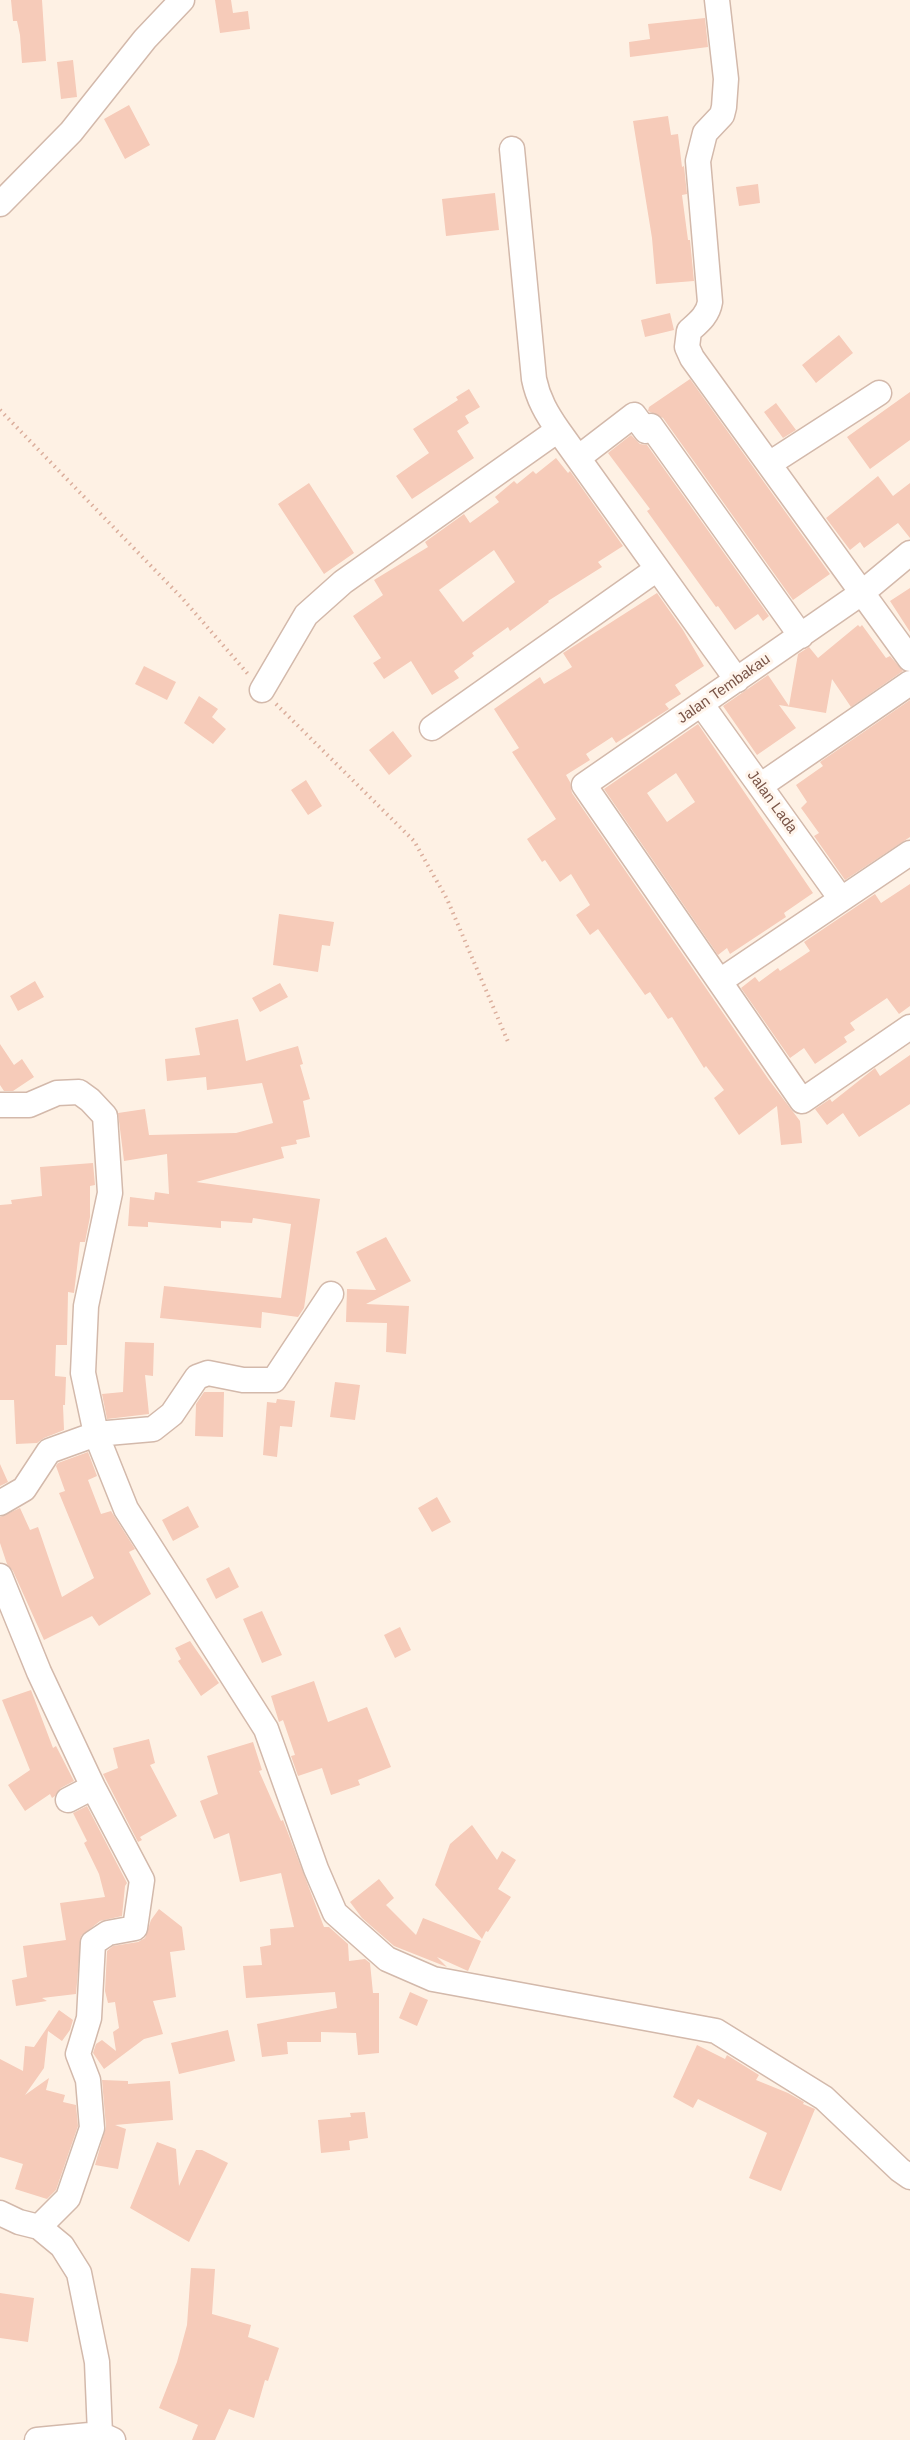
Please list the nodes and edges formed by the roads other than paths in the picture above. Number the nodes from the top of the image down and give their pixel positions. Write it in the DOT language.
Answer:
graph roads {
  1 [pos="182,0"];
  2 [pos="717,0"];
  3 [pos="512,149"];
  4 [pos="0,204"];
  5 [pos="879,393"];
  6 [pos="558,430"];
  7 [pos="578,458"];
  8 [pos="769,464"];
  9 [pos="910,553"];
  10 [pos="657,569"];
  11 [pos="863,592"];
  12 [pos="801,636"];
  13 [pos="910,659"];
  14 [pos="737,680"];
  15 [pos="910,683"];
  16 [pos="262,690"];
  17 [pos="702,705"];
  18 [pos="432,728"];
  19 [pos="760,786"];
  20 [pos="910,853"];
  21 [pos="842,899"];
  22 [pos="720,981"];
  23 [pos="910,1027"];
  24 [pos="0,1105"];
  25 [pos="331,1294"];
  26 [pos="96,1434"];
  27 [pos="0,1503"];
  28 [pos="0,1576"];
  29 [pos="93,1786"];
  30 [pos="68,1800"];
  31 [pos="910,2177"];
  32 [pos="0,2212"];
  33 [pos="39,2227"];
  34 [pos="104,2438"];
  35 [pos="37,2440"];
  1 -- 4 [label="street"];
  2 -- 8 [label="street"];
  3 -- 6 [label="street"];
  5 -- 8 [label="street"];
  6 -- 7 [label="street"];
  6 -- 16 [label="street"];
  7 -- 10 [label="street"];
  7 -- 12 [label="street"];
  8 -- 11 [label="street"];
  9 -- 11 [label="street, Jalan Tembakau"];
  10 -- 14 [label="street"];
  10 -- 18 [label="street"];
  11 -- 12 [label="street, Jalan Tembakau"];
  11 -- 13 [label="street"];
  12 -- 14 [label="street, Jalan Tembakau"];
  14 -- 17 [label="street, Jalan Tembakau"];
  15 -- 19 [label="street"];
  17 -- 19 [label="street, Jalan Lada"];
  17 -- 22 [label="street, Jalan Tembakau"];
  19 -- 21 [label="street, Jalan Lada"];
  20 -- 21 [label="street"];
  21 -- 22 [label="street"];
  22 -- 23 [label="street"];
  24 -- 26 [label="street"];
  25 -- 26 [label="street"];
  26 -- 27 [label="street"];
  26 -- 31 [label="street"];
  28 -- 29 [label="street"];
  29 -- 30 [label="street"];
  29 -- 33 [label="street"];
  32 -- 33 [label="street"];
  33 -- 34 [label="street"];
  34 -- 35 [label="street"];
}
